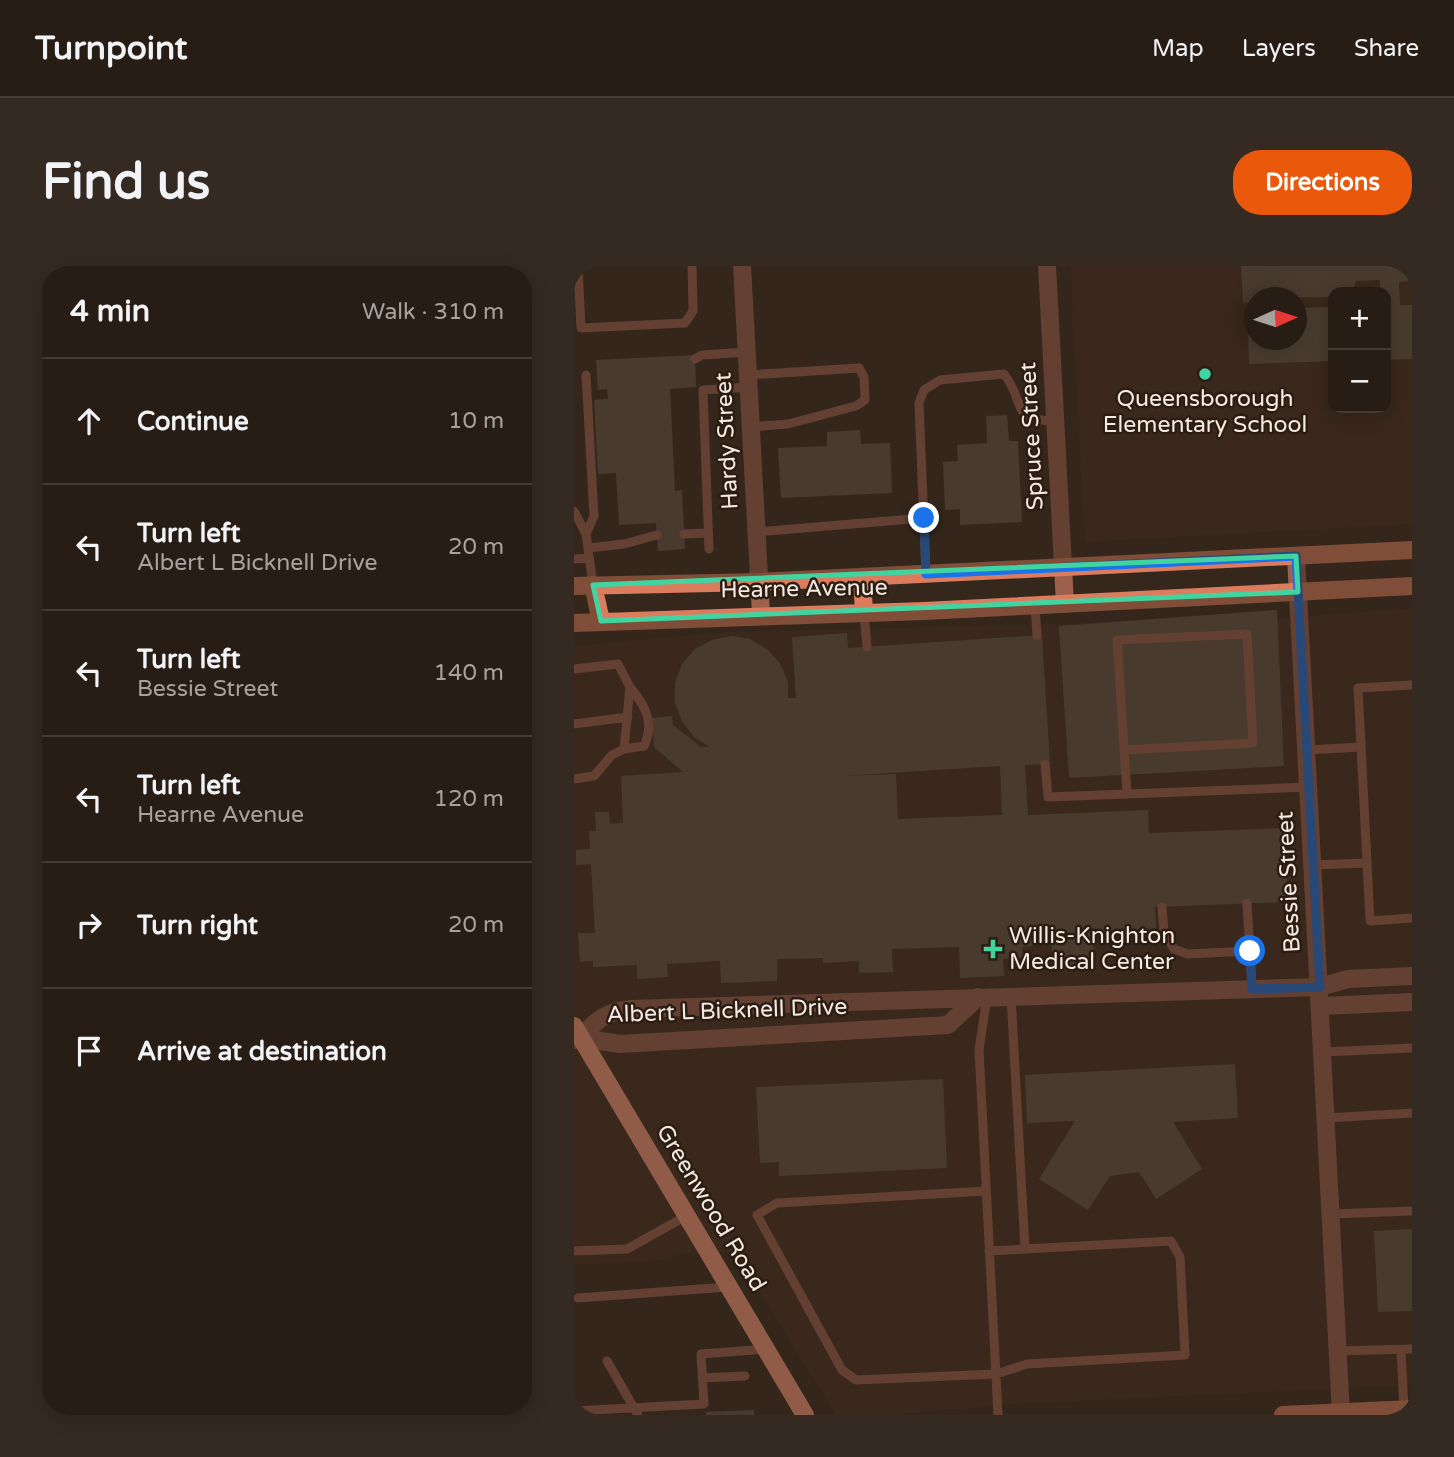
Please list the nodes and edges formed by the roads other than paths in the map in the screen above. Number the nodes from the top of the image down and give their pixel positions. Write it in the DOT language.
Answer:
graph roads {
  1 [pos="578,266"];
  2 [pos="692,266"];
  3 [pos="742,266"];
  4 [pos="1047,266"];
  5 [pos="747,352"];
  6 [pos="695,359"];
  7 [pos="586,375"];
  8 [pos="748,381"];
  9 [pos="1055,421"];
  10 [pos="751,428"];
  11 [pos="574,510"];
  12 [pos="924,518"];
  13 [pos="756,532"];
  14 [pos="707,533"];
  15 [pos="586,534"];
  16 [pos="684,534"];
  17 [pos="657,536"];
  18 [pos="709,549"];
  19 [pos="1412,550"];
  20 [pos="589,553"];
  21 [pos="1296,556"];
  22 [pos="574,559"];
  23 [pos="1063,568"];
  24 [pos="926,574"];
  25 [pos="862,577"];
  26 [pos="759,582"];
  27 [pos="593,585"];
  28 [pos="574,586"];
  29 [pos="1412,586"];
  30 [pos="1298,592"];
  31 [pos="1065,604"];
  32 [pos="1035,605"];
  33 [pos="864,612"];
  34 [pos="761,614"];
  35 [pos="601,621"];
  36 [pos="574,623"];
  37 [pos="1037,636"];
  38 [pos="867,647"];
  39 [pos="574,669"];
  40 [pos="1412,685"];
  41 [pos="630,687"];
  42 [pos="628,717"];
  43 [pos="574,724"];
  44 [pos="1362,747"];
  45 [pos="624,749"];
  46 [pos="1124,750"];
  47 [pos="1306,750"];
  48 [pos="1045,764"];
  49 [pos="574,779"];
  50 [pos="1308,787"];
  51 [pos="1127,794"];
  52 [pos="1367,863"];
  53 [pos="1313,865"];
  54 [pos="1247,903"];
  55 [pos="1162,906"];
  56 [pos="1412,918"];
  57 [pos="1250,951"];
  58 [pos="1412,976"];
  59 [pos="1320,987"];
  60 [pos="1252,989"];
  61 [pos="1011,996"];
  62 [pos="983,997"];
  63 [pos="1412,1002"];
  64 [pos="1321,1006"];
  65 [pos="576,1035"];
  66 [pos="1412,1048"];
  67 [pos="1323,1052"];
  68 [pos="1412,1113"];
  69 [pos="1326,1118"];
  70 [pos="986,1191"];
  71 [pos="1412,1211"];
  72 [pos="1331,1214"];
  73 [pos="688,1215"];
  74 [pos="1025,1249"];
  75 [pos="574,1251"];
  76 [pos="989,1251"];
  77 [pos="730,1287"];
  78 [pos="578,1298"];
  79 [pos="766,1349"];
  80 [pos="1412,1349"];
  81 [pos="1401,1350"];
  82 [pos="1338,1351"];
  83 [pos="607,1361"];
  84 [pos="996,1374"];
  85 [pos="745,1376"];
  86 [pos="702,1378"];
  87 [pos="1408,1409"];
  88 [pos="574,1410"];
  89 [pos="636,1411"];
  90 [pos="1341,1414"];
  91 [pos="805,1415"];
  92 [pos="998,1415"];
  93 [pos="1283,1415"];
  1 -- 2 [label="lane"];
  3 -- 5 [label="street, Hardy Street"];
  4 -- 9 [label="street, Spruce Street"];
  5 -- 6 [label="lane"];
  5 -- 8 [label="street, Hardy Street"];
  7 -- 15 [label="lane"];
  8 -- 10 [label="street, Hardy Street"];
  8 -- 10 [label="lane"];
  8 -- 14 [label="lane"];
  9 -- 12 [label="lane"];
  9 -- 23 [label="street, Spruce Street"];
  10 -- 13 [label="street, Hardy Street"];
  11 -- 15 [label="lane"];
  12 -- 13 [label="lane"];
  12 -- 24 [label="lane"];
  13 -- 26 [label="street, Hardy Street"];
  14 -- 16 [label="lane"];
  14 -- 18 [label="lane"];
  15 -- 20 [label="lane"];
  17 -- 20 [label="lane"];
  19 -- 21 [label="main road, Hearne Avenue"];
  20 -- 22 [label="lane"];
  20 -- 27 [label="lane"];
  21 -- 23 [label="main road, Hearne Avenue"];
  21 -- 30 [label="street, Bessie Street"];
  23 -- 24 [label="main road, Hearne Avenue"];
  23 -- 31 [label="street, Spruce Street"];
  24 -- 25 [label="main road, Hearne Avenue"];
  25 -- 26 [label="main road, Hearne Avenue"];
  25 -- 33 [label="main road"];
  26 -- 27 [label="main road, Hearne Avenue"];
  26 -- 34 [label="street, Hardy Street"];
  27 -- 28 [label="main road, Hearne Avenue"];
  27 -- 35 [label="main road"];
  29 -- 30 [label="main road, Hearne Avenue"];
  30 -- 31 [label="main road, Hearne Avenue"];
  30 -- 47 [label="street, Bessie Street"];
  31 -- 32 [label="main road, Hearne Avenue"];
  32 -- 33 [label="main road, Hearne Avenue"];
  32 -- 37 [label="lane"];
  33 -- 34 [label="main road, Hearne Avenue"];
  33 -- 38 [label="lane"];
  34 -- 35 [label="main road, Hearne Avenue"];
  35 -- 36 [label="main road, Hearne Avenue"];
  39 -- 41 [label="lane"];
  40 -- 44 [label="lane"];
  41 -- 42 [label="lane"];
  41 -- 45 [label="lane"];
  42 -- 43 [label="lane"];
  42 -- 45 [label="lane"];
  44 -- 47 [label="lane"];
  44 -- 52 [label="lane"];
  45 -- 49 [label="lane"];
  46 -- 46 [label="lane"];
  46 -- 51 [label="lane"];
  47 -- 50 [label="street, Bessie Street"];
  48 -- 51 [label="lane"];
  50 -- 51 [label="lane"];
  50 -- 53 [label="street, Bessie Street"];
  52 -- 53 [label="lane"];
  52 -- 56 [label="lane"];
  53 -- 59 [label="street, Bessie Street"];
  54 -- 57 [label="lane"];
  55 -- 57 [label="lane"];
  57 -- 60 [label="lane"];
  58 -- 59 [label="street, Albert L Bicknell Drive"];
  59 -- 60 [label="street, Albert L Bicknell Drive"];
  59 -- 64 [label="street, Bessie Street"];
  60 -- 61 [label="street, Albert L Bicknell Drive"];
  61 -- 62 [label="street, Albert L Bicknell Drive"];
  61 -- 74 [label="lane"];
  62 -- 65 [label="street, Albert L Bicknell Drive"];
  62 -- 65 [label="street, Albert L Bicknell Drive"];
  62 -- 70 [label="lane"];
  63 -- 64 [label="street"];
  64 -- 67 [label="street, Bessie Street"];
  65 -- 73 [label="main road, Greenwood Road"];
  66 -- 67 [label="lane"];
  67 -- 69 [label="street, Bessie Street"];
  68 -- 69 [label="lane"];
  69 -- 72 [label="street, Bessie Street"];
  70 -- 76 [label="lane"];
  70 -- 84 [label="lane"];
  71 -- 72 [label="lane"];
  72 -- 82 [label="street, Bessie Street"];
  73 -- 75 [label="lane"];
  73 -- 77 [label="main road, Greenwood Road"];
  74 -- 76 [label="lane"];
  74 -- 84 [label="lane"];
  76 -- 84 [label="lane"];
  77 -- 78 [label="lane"];
  77 -- 79 [label="main road, Greenwood Road"];
  79 -- 86 [label="lane"];
  79 -- 91 [label="main road, Greenwood Road"];
  80 -- 81 [label="lane"];
  81 -- 82 [label="lane"];
  81 -- 87 [label="lane"];
  82 -- 90 [label="street, Bessie Street"];
  83 -- 89 [label="lane"];
  84 -- 92 [label="lane"];
  85 -- 86 [label="lane"];
  86 -- 89 [label="lane"];
  87 -- 90 [label="main road"];
  88 -- 89 [label="lane"];
  90 -- 93 [label="main road"];
}
